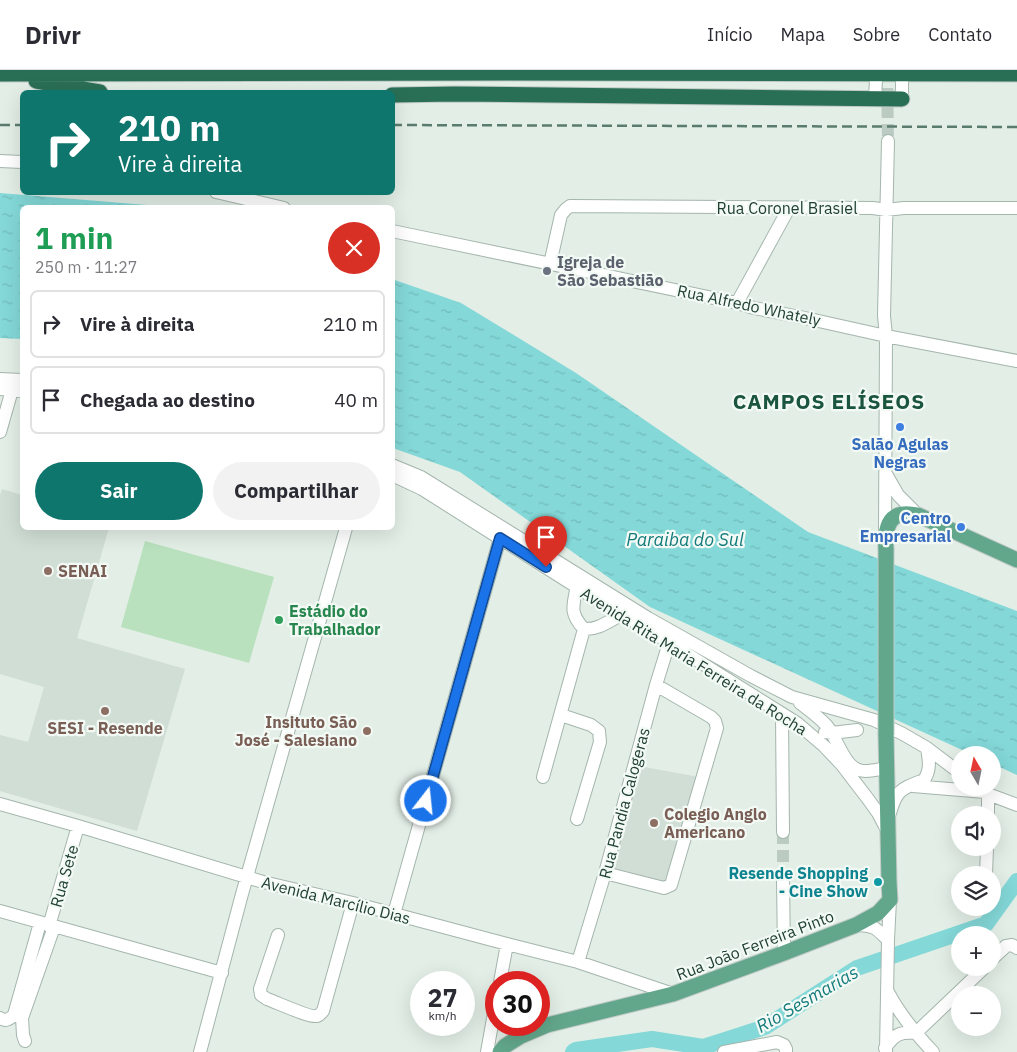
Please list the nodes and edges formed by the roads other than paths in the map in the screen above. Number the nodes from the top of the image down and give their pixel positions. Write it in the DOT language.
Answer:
graph roads {
  1 [pos="506,72"];
  2 [pos="0,74"];
  3 [pos="1017,74"];
  4 [pos="876,80"];
  5 [pos="902,80"];
  6 [pos="89,90"];
  7 [pos="455,94"];
  8 [pos="395,95"];
  9 [pos="600,95"];
  10 [pos="875,98"];
  11 [pos="902,99"];
  12 [pos="623,106"];
  13 [pos="888,141"];
  14 [pos="0,161"];
  15 [pos="20,162"];
  16 [pos="229,195"];
  17 [pos="271,205"];
  18 [pos="789,208"];
  19 [pos="1017,208"];
  20 [pos="886,210"];
  21 [pos="395,232"];
  22 [pos="550,264"];
  23 [pos="737,303"];
  24 [pos="886,336"];
  25 [pos="1017,361"];
  26 [pos="0,379"];
  27 [pos="20,380"];
  28 [pos="11,390"];
  29 [pos="0,432"];
  30 [pos="395,466"];
  31 [pos="885,472"];
  32 [pos="395,476"];
  33 [pos="918,515"];
  34 [pos="345,530"];
  35 [pos="500,538"];
  36 [pos="886,542"];
  37 [pos="1017,560"];
  38 [pos="577,586"];
  39 [pos="621,615"];
  40 [pos="584,629"];
  41 [pos="672,638"];
  42 [pos="656,685"];
  43 [pos="792,697"];
  44 [pos="782,714"];
  45 [pos="560,715"];
  46 [pos="874,720"];
  47 [pos="797,723"];
  48 [pos="857,730"];
  49 [pos="832,733"];
  50 [pos="927,748"];
  51 [pos="845,759"];
  52 [pos="951,766"];
  53 [pos="887,768"];
  54 [pos="543,777"];
  55 [pos="910,786"];
  56 [pos="951,789"];
  57 [pos="996,796"];
  58 [pos="0,804"];
  59 [pos="1017,805"];
  60 [pos="577,819"];
  61 [pos="78,826"];
  62 [pos="888,826"];
  63 [pos="783,832"];
  64 [pos="605,873"];
  65 [pos="247,877"];
  66 [pos="783,880"];
  67 [pos="890,900"];
  68 [pos="353,903"];
  69 [pos="0,911"];
  70 [pos="394,914"];
  71 [pos="48,925"];
  72 [pos="856,925"];
  73 [pos="278,935"];
  74 [pos="888,943"];
  75 [pos="507,944"];
  76 [pos="1017,948"];
  77 [pos="1001,951"];
  78 [pos="784,954"];
  79 [pos="578,962"];
  80 [pos="502,971"];
  81 [pos="222,973"];
  82 [pos="976,976"];
  83 [pos="887,987"];
  84 [pos="673,994"];
  85 [pos="0,1018"];
  86 [pos="915,1033"];
  87 [pos="490,1036"];
  88 [pos="25,1041"];
  89 [pos="786,1050"];
  90 [pos="885,1050"];
  91 [pos="200,1052"];
  92 [pos="487,1052"];
  93 [pos="500,1052"];
  94 [pos="724,1052"];
  95 [pos="933,1052"];
  1 -- 2 [label="highway"];
  1 -- 3 [label="highway"];
  1 -- 7 [label="highway"];
  2 -- 6 [label="highway"];
  4 -- 10 [label="street"];
  5 -- 11 [label="street"];
  7 -- 8 [label="highway"];
  7 -- 9 [label="highway"];
  9 -- 10 [label="highway"];
  9 -- 12 [label="street"];
  10 -- 11 [label="highway"];
  13 -- 20 [label="street"];
  14 -- 15 [label="street"];
  16 -- 17 [label="street"];
  18 -- 20 [label="street, Rua Coronel Brasiel"];
  18 -- 22 [label="street, Rua Coronel Brasiel"];
  18 -- 23 [label="street"];
  19 -- 20 [label="street, Rua Coronel Brasiel"];
  20 -- 24 [label="street"];
  21 -- 22 [label="street, Rua Alfredo Whately"];
  22 -- 23 [label="street, Rua Alfredo Whately"];
  23 -- 24 [label="street, Rua Alfredo Whately"];
  24 -- 25 [label="street, Rua Alfredo Whately"];
  24 -- 31 [label="street"];
  26 -- 27 [label="street"];
  28 -- 29 [label="street"];
  30 -- 41 [label="street, Avenida Rita Maria Ferreira da Rocha"];
  31 -- 33 [label="street"];
  31 -- 36 [label="street"];
  32 -- 35 [label="street, Avenida Rita Maria Ferreira da Rocha"];
  33 -- 36 [label="main road"];
  33 -- 37 [label="main road"];
  34 -- 65 [label="street"];
  35 -- 38 [label="street, Avenida Rita Maria Ferreira da Rocha"];
  35 -- 70 [label="street"];
  36 -- 53 [label="main road, bridge"];
  38 -- 39 [label="street, Avenida Rita Maria Ferreira da Rocha"];
  38 -- 40 [label="street"];
  39 -- 40 [label="street"];
  39 -- 41 [label="street, Avenida Rita Maria Ferreira da Rocha"];
  40 -- 45 [label="street"];
  41 -- 42 [label="street, Rua Pandia Calogeras"];
  41 -- 43 [label="street, Avenida Rita Maria Ferreira da Rocha"];
  41 -- 44 [label="street, Avenida Rita Maria Ferreira da Rocha"];
  42 -- 64 [label="street, Rua Pandia Calogeras"];
  42 -- 64 [label="street"];
  43 -- 46 [label="street, Avenida Rita Maria Ferreira da Rocha"];
  43 -- 49 [label="street"];
  44 -- 47 [label="street, Avenida Rita Maria Ferreira da Rocha"];
  44 -- 63 [label="street"];
  45 -- 54 [label="street"];
  45 -- 60 [label="street"];
  46 -- 48 [label="street"];
  46 -- 50 [label="street, Avenida Rita Maria Ferreira da Rocha"];
  47 -- 49 [label="street"];
  47 -- 62 [label="street, Avenida Rita Maria Ferreira da Rocha"];
  48 -- 49 [label="street"];
  48 -- 51 [label="street"];
  49 -- 51 [label="street"];
  50 -- 52 [label="street, Avenida Rita Maria Ferreira da Rocha"];
  50 -- 55 [label="street"];
  51 -- 53 [label="street"];
  53 -- 62 [label="main road"];
  55 -- 56 [label="street"];
  55 -- 62 [label="street"];
  57 -- 59 [label="street"];
  58 -- 61 [label="street, Avenida Marcílio Dias"];
  61 -- 65 [label="street, Avenida Marcílio Dias"];
  61 -- 71 [label="street, Rua Sete"];
  62 -- 67 [label="main road"];
  64 -- 79 [label="street, Rua Pandia Calogeras"];
  65 -- 68 [label="street, Avenida Marcílio Dias"];
  65 -- 81 [label="street"];
  66 -- 78 [label="street"];
  67 -- 72 [label="main road, Rua João Ferreira Pinto"];
  67 -- 74 [label="street"];
  68 -- 70 [label="street, Avenida Marcílio Dias"];
  68 -- 73 [label="street"];
  69 -- 71 [label="street"];
  70 -- 75 [label="street, Avenida Marcílio Dias"];
  71 -- 81 [label="street"];
  71 -- 85 [label="street"];
  71 -- 88 [label="street"];
  72 -- 74 [label="street"];
  72 -- 78 [label="main road, Rua João Ferreira Pinto"];
  74 -- 83 [label="street"];
  75 -- 79 [label="street, Avenida Marcílio Dias"];
  75 -- 80 [label="street"];
  76 -- 77 [label="street"];
  78 -- 84 [label="main road, Rua João Ferreira Pinto"];
  79 -- 84 [label="street, Avenida Marcílio Dias"];
  81 -- 91 [label="street"];
  82 -- 86 [label="street"];
  83 -- 86 [label="street"];
  83 -- 90 [label="street"];
  84 -- 93 [label="main road, Rua João Ferreira Pinto"];
  86 -- 90 [label="street"];
  86 -- 95 [label="street"];
  87 -- 92 [label="street"];
  89 -- 94 [label="street"];
}
